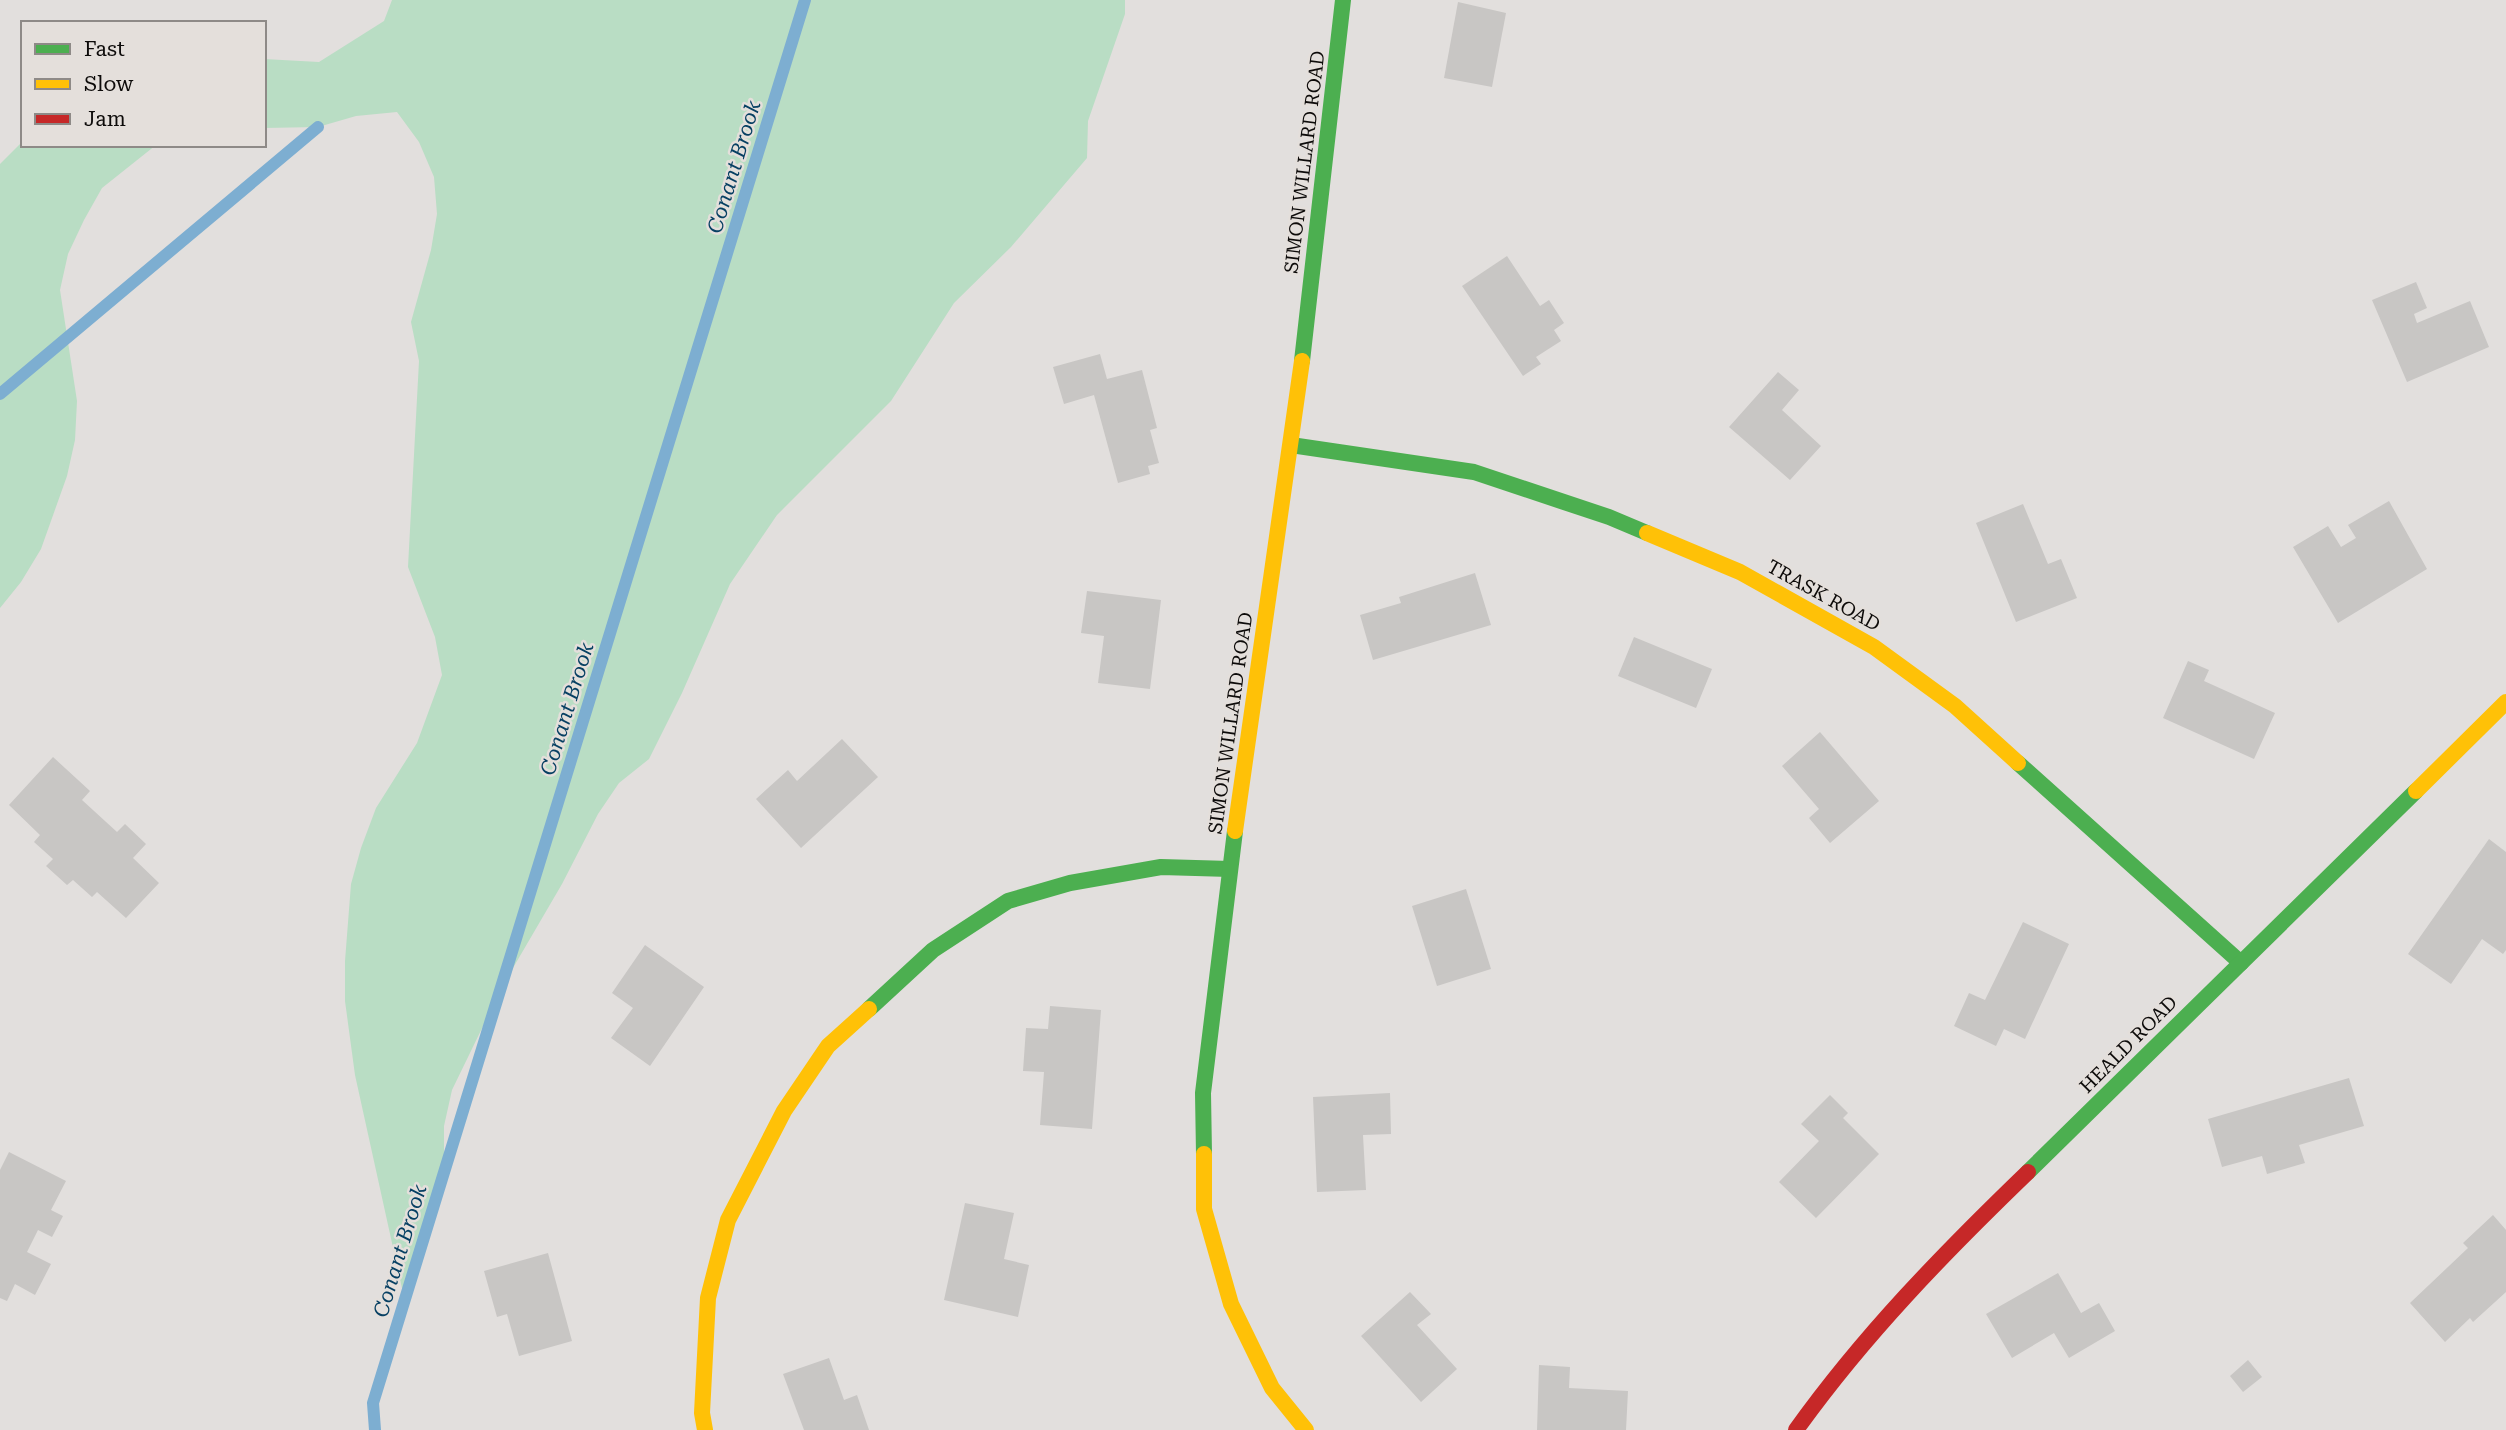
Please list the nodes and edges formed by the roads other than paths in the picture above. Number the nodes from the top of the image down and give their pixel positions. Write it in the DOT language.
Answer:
graph roads {
  1 [pos="1343,0"];
  2 [pos="1291,445"];
  3 [pos="2506,702"];
  4 [pos="1230,869"];
  5 [pos="2241,963"];
  6 [pos="705,1430"];
  7 [pos="1306,1430"];
  8 [pos="1796,1430"];
  1 -- 2 [label="street, SIMON WILLARD ROAD"];
  2 -- 4 [label="street, SIMON WILLARD ROAD"];
  2 -- 5 [label="street, TRASK ROAD"];
  3 -- 5 [label="street, HEALD ROAD"];
  4 -- 6 [label="street"];
  4 -- 7 [label="street, SIMON WILLARD ROAD"];
  5 -- 8 [label="street, HEALD ROAD"];
}
